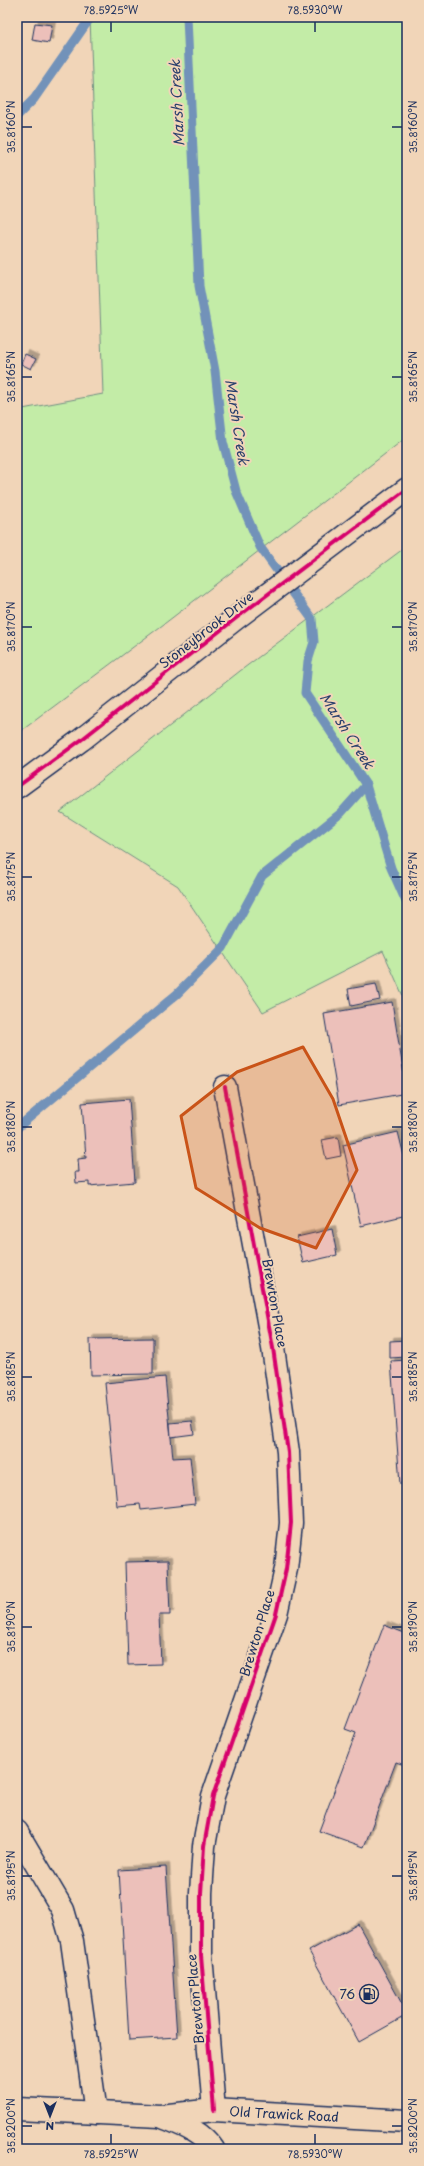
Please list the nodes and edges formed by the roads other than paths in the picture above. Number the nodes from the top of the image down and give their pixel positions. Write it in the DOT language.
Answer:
graph roads {
  1 [pos="407,489"];
  2 [pos="17,787"];
  3 [pos="226,1087"];
  4 [pos="17,1832"];
  5 [pos="17,2109"];
  6 [pos="214,2110"];
  7 [pos="96,2113"];
  8 [pos="160,2116"];
  9 [pos="407,2121"];
  10 [pos="213,2149"];
  1 -- 2 [label="street, Stoneybrook Drive"];
  3 -- 6 [label="street, Brewton Place"];
  4 -- 7 [label="street"];
  5 -- 7 [label="street, Old Trawick Road"];
  6 -- 8 [label="street, Old Trawick Road"];
  6 -- 9 [label="street, Old Trawick Road"];
  7 -- 8 [label="street, Old Trawick Road"];
  8 -- 10 [label="street, Old Trawick Road"];
}
